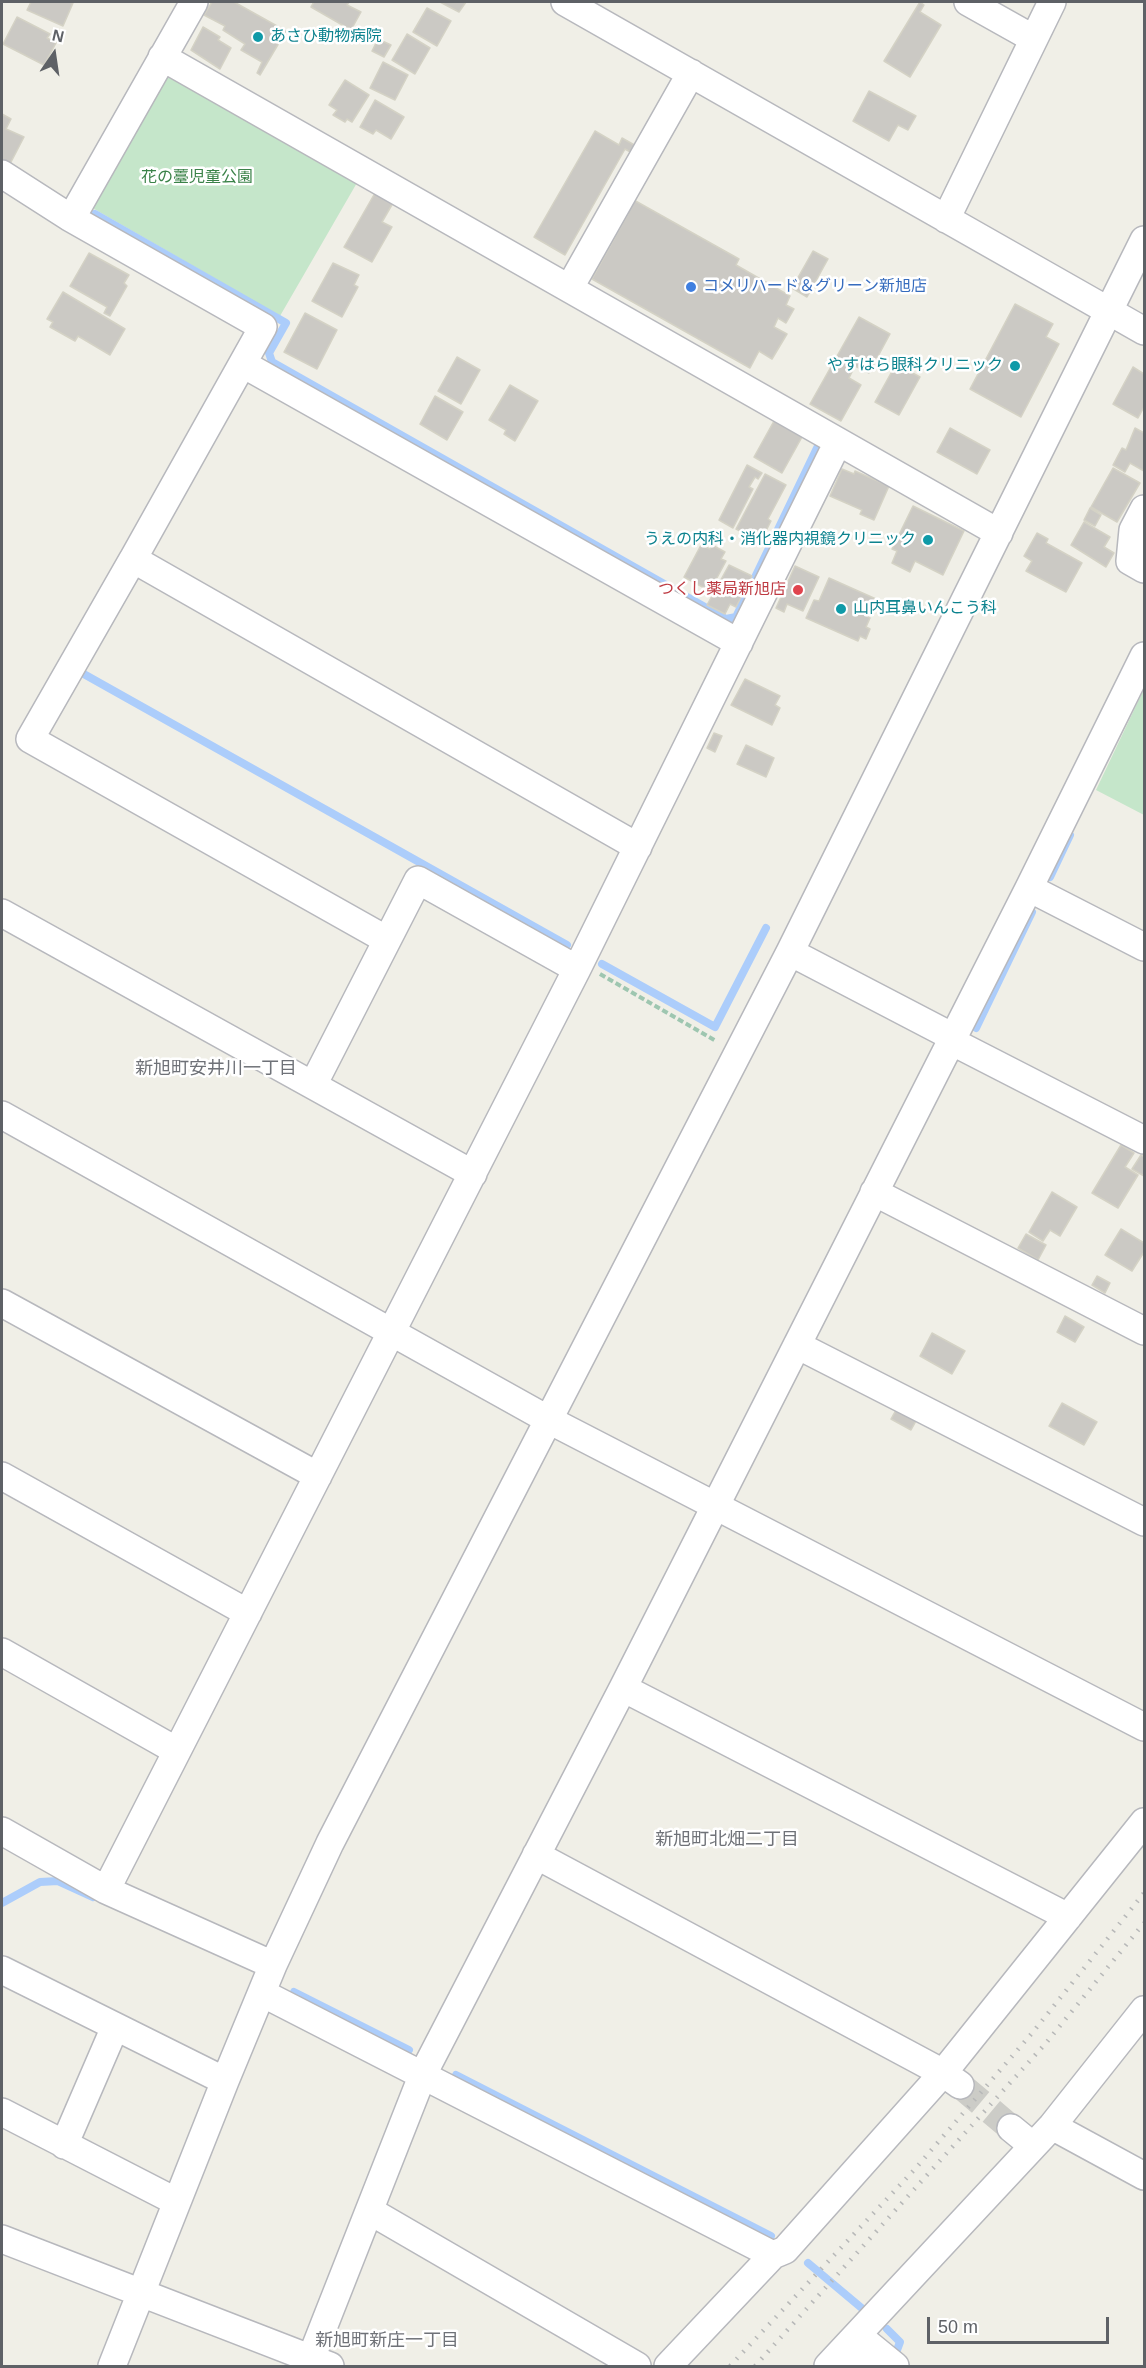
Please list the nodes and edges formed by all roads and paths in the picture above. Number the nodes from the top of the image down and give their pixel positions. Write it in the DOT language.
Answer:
graph roads {
  1 [pos="194,2"];
  2 [pos="565,2"];
  3 [pos="968,2"];
  4 [pos="1052,2"];
  5 [pos="1034,39"];
  6 [pos="162,57"];
  7 [pos="691,73"];
  8 [pos="2,174"];
  9 [pos="72,217"];
  10 [pos="946,219"];
  11 [pos="1144,240"];
  12 [pos="570,287"];
  13 [pos="1109,311"];
  14 [pos="1144,331"];
  15 [pos="243,364"];
  16 [pos="838,442"];
  17 [pos="1144,509"];
  18 [pos="999,533"];
  19 [pos="133,559"];
  20 [pos="1144,570"];
  21 [pos="739,643"];
  22 [pos="1144,656"];
  23 [pos="638,847"];
  24 [pos="1029,888"];
  25 [pos="2,913"];
  26 [pos="387,940"];
  27 [pos="1144,947"];
  28 [pos="790,952"];
  29 [pos="579,966"];
  30 [pos="952,1039"];
  31 [pos="738,1052"];
  32 [pos="313,1085"];
  33 [pos="2,1114"];
  34 [pos="1144,1140"];
  35 [pos="473,1174"];
  36 [pos="874,1192"];
  37 [pos="2,1303"];
  38 [pos="1144,1331"];
  39 [pos="392,1333"];
  40 [pos="797,1345"];
  41 [pos="549,1420"];
  42 [pos="2,1476"];
  43 [pos="318,1476"];
  44 [pos="715,1504"];
  45 [pos="1144,1522"];
  46 [pos="248,1613"];
  47 [pos="2,1652"];
  48 [pos="623,1688"];
  49 [pos="1141,1715"];
  50 [pos="177,1751"];
  51 [pos="1144,1822"];
  52 [pos="2,1831"];
  53 [pos="536,1855"];
  54 [pos="106,1890"];
  55 [pos="1068,1917"];
  56 [pos="273,1965"];
  57 [pos="2,1970"];
  58 [pos="262,1993"];
  59 [pos="1144,2010"];
  60 [pos="116,2027"];
  61 [pos="423,2074"];
  62 [pos="951,2079"];
  63 [pos="225,2081"];
  64 [pos="2,2112"];
  65 [pos="1052,2126"];
  66 [pos="1011,2128"];
  67 [pos="64,2145"];
  68 [pos="1033,2146"];
  69 [pos="1144,2176"];
  70 [pos="177,2202"];
  71 [pos="370,2211"];
  72 [pos="2,2239"];
  73 [pos="773,2255"];
  74 [pos="141,2291"];
  75 [pos="854,2338"];
  76 [pos="316,2364"];
  77 [pos="112,2367"];
  78 [pos="637,2367"];
  79 [pos="668,2367"];
  80 [pos="828,2367"];
  81 [pos="862,2367"];
  82 [pos="895,2367"];
  1 -- 6 [label="street"];
  2 -- 7 [label="street"];
  3 -- 5 [label="street"];
  4 -- 5 [label="street"];
  5 -- 10 [label="street"];
  6 -- 9 [label="street"];
  6 -- 12 [label="street"];
  7 -- 10 [label="street"];
  7 -- 12 [label="street"];
  8 -- 9 [label="street"];
  9 -- 15 [label="street"];
  10 -- 13 [label="street"];
  11 -- 13 [label="street"];
  12 -- 16 [label="street"];
  13 -- 14 [label="street"];
  13 -- 18 [label="street"];
  15 -- 19 [label="street"];
  15 -- 21 [label="street"];
  16 -- 18 [label="street"];
  16 -- 21 [label="street"];
  17 -- 20 [label="street"];
  18 -- 28 [label="street"];
  19 -- 23 [label="street"];
  19 -- 26 [label="street"];
  21 -- 23 [label="street"];
  22 -- 24 [label="street"];
  23 -- 29 [label="street"];
  24 -- 27 [label="street"];
  24 -- 30 [label="street"];
  25 -- 32 [label="street"];
  26 -- 29 [label="street"];
  26 -- 32 [label="street"];
  28 -- 30 [label="street"];
  28 -- 31 [label="street"];
  29 -- 31 [label="path"];
  29 -- 35 [label="street"];
  30 -- 34 [label="street"];
  30 -- 36 [label="street"];
  31 -- 41 [label="street"];
  32 -- 35 [label="street"];
  33 -- 39 [label="street"];
  35 -- 39 [label="street"];
  36 -- 38 [label="street"];
  36 -- 40 [label="street"];
  37 -- 43 [label="street"];
  39 -- 41 [label="street"];
  39 -- 43 [label="street"];
  40 -- 44 [label="street"];
  40 -- 45 [label="street"];
  41 -- 44 [label="street"];
  41 -- 56 [label="street"];
  42 -- 46 [label="street"];
  43 -- 46 [label="street"];
  44 -- 48 [label="street"];
  44 -- 49 [label="street"];
  46 -- 50 [label="street"];
  47 -- 50 [label="street"];
  48 -- 53 [label="street"];
  48 -- 55 [label="street"];
  50 -- 54 [label="street"];
  51 -- 55 [label="street"];
  52 -- 54 [label="street"];
  53 -- 61 [label="street"];
  53 -- 62 [label="street"];
  54 -- 56 [label="street"];
  55 -- 62 [label="street"];
  56 -- 58 [label="street"];
  57 -- 60 [label="street"];
  58 -- 61 [label="street"];
  58 -- 63 [label="street"];
  59 -- 65 [label="street"];
  60 -- 63 [label="street"];
  60 -- 67 [label="street"];
  61 -- 71 [label="street"];
  61 -- 73 [label="street"];
  62 -- 73 [label="street"];
  63 -- 70 [label="street"];
  64 -- 67 [label="street"];
  65 -- 68 [label="street"];
  65 -- 69 [label="street"];
  66 -- 68 [label="street"];
  67 -- 70 [label="street"];
  68 -- 75 [label="street"];
  70 -- 74 [label="street"];
  71 -- 76 [label="street"];
  71 -- 78 [label="street"];
  72 -- 74 [label="street"];
  73 -- 79 [label="street"];
  74 -- 76 [label="street"];
  74 -- 77 [label="street"];
  75 -- 80 [label="street"];
  75 -- 81 [label="street"];
  75 -- 82 [label="street"];
}
